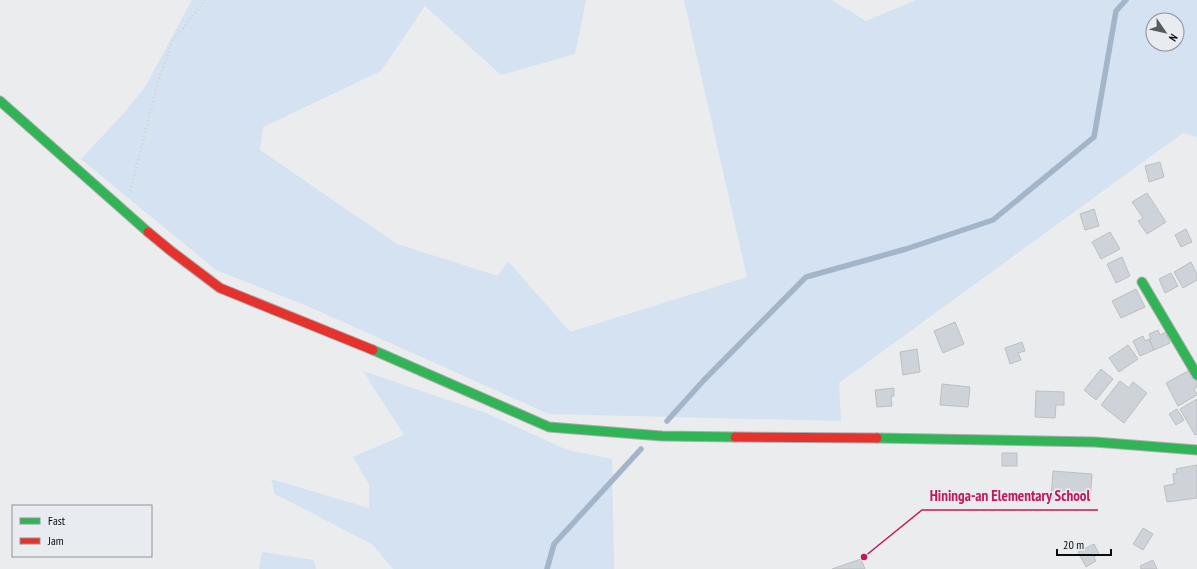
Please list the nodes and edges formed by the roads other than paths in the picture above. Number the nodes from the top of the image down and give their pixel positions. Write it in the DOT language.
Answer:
graph roads {
  1 [pos="0,102"];
  2 [pos="1142,282"];
  3 [pos="1197,375"];
  4 [pos="1197,450"];
  1 -- 4 [label="main road"];
  2 -- 3 [label="main road"];
}
